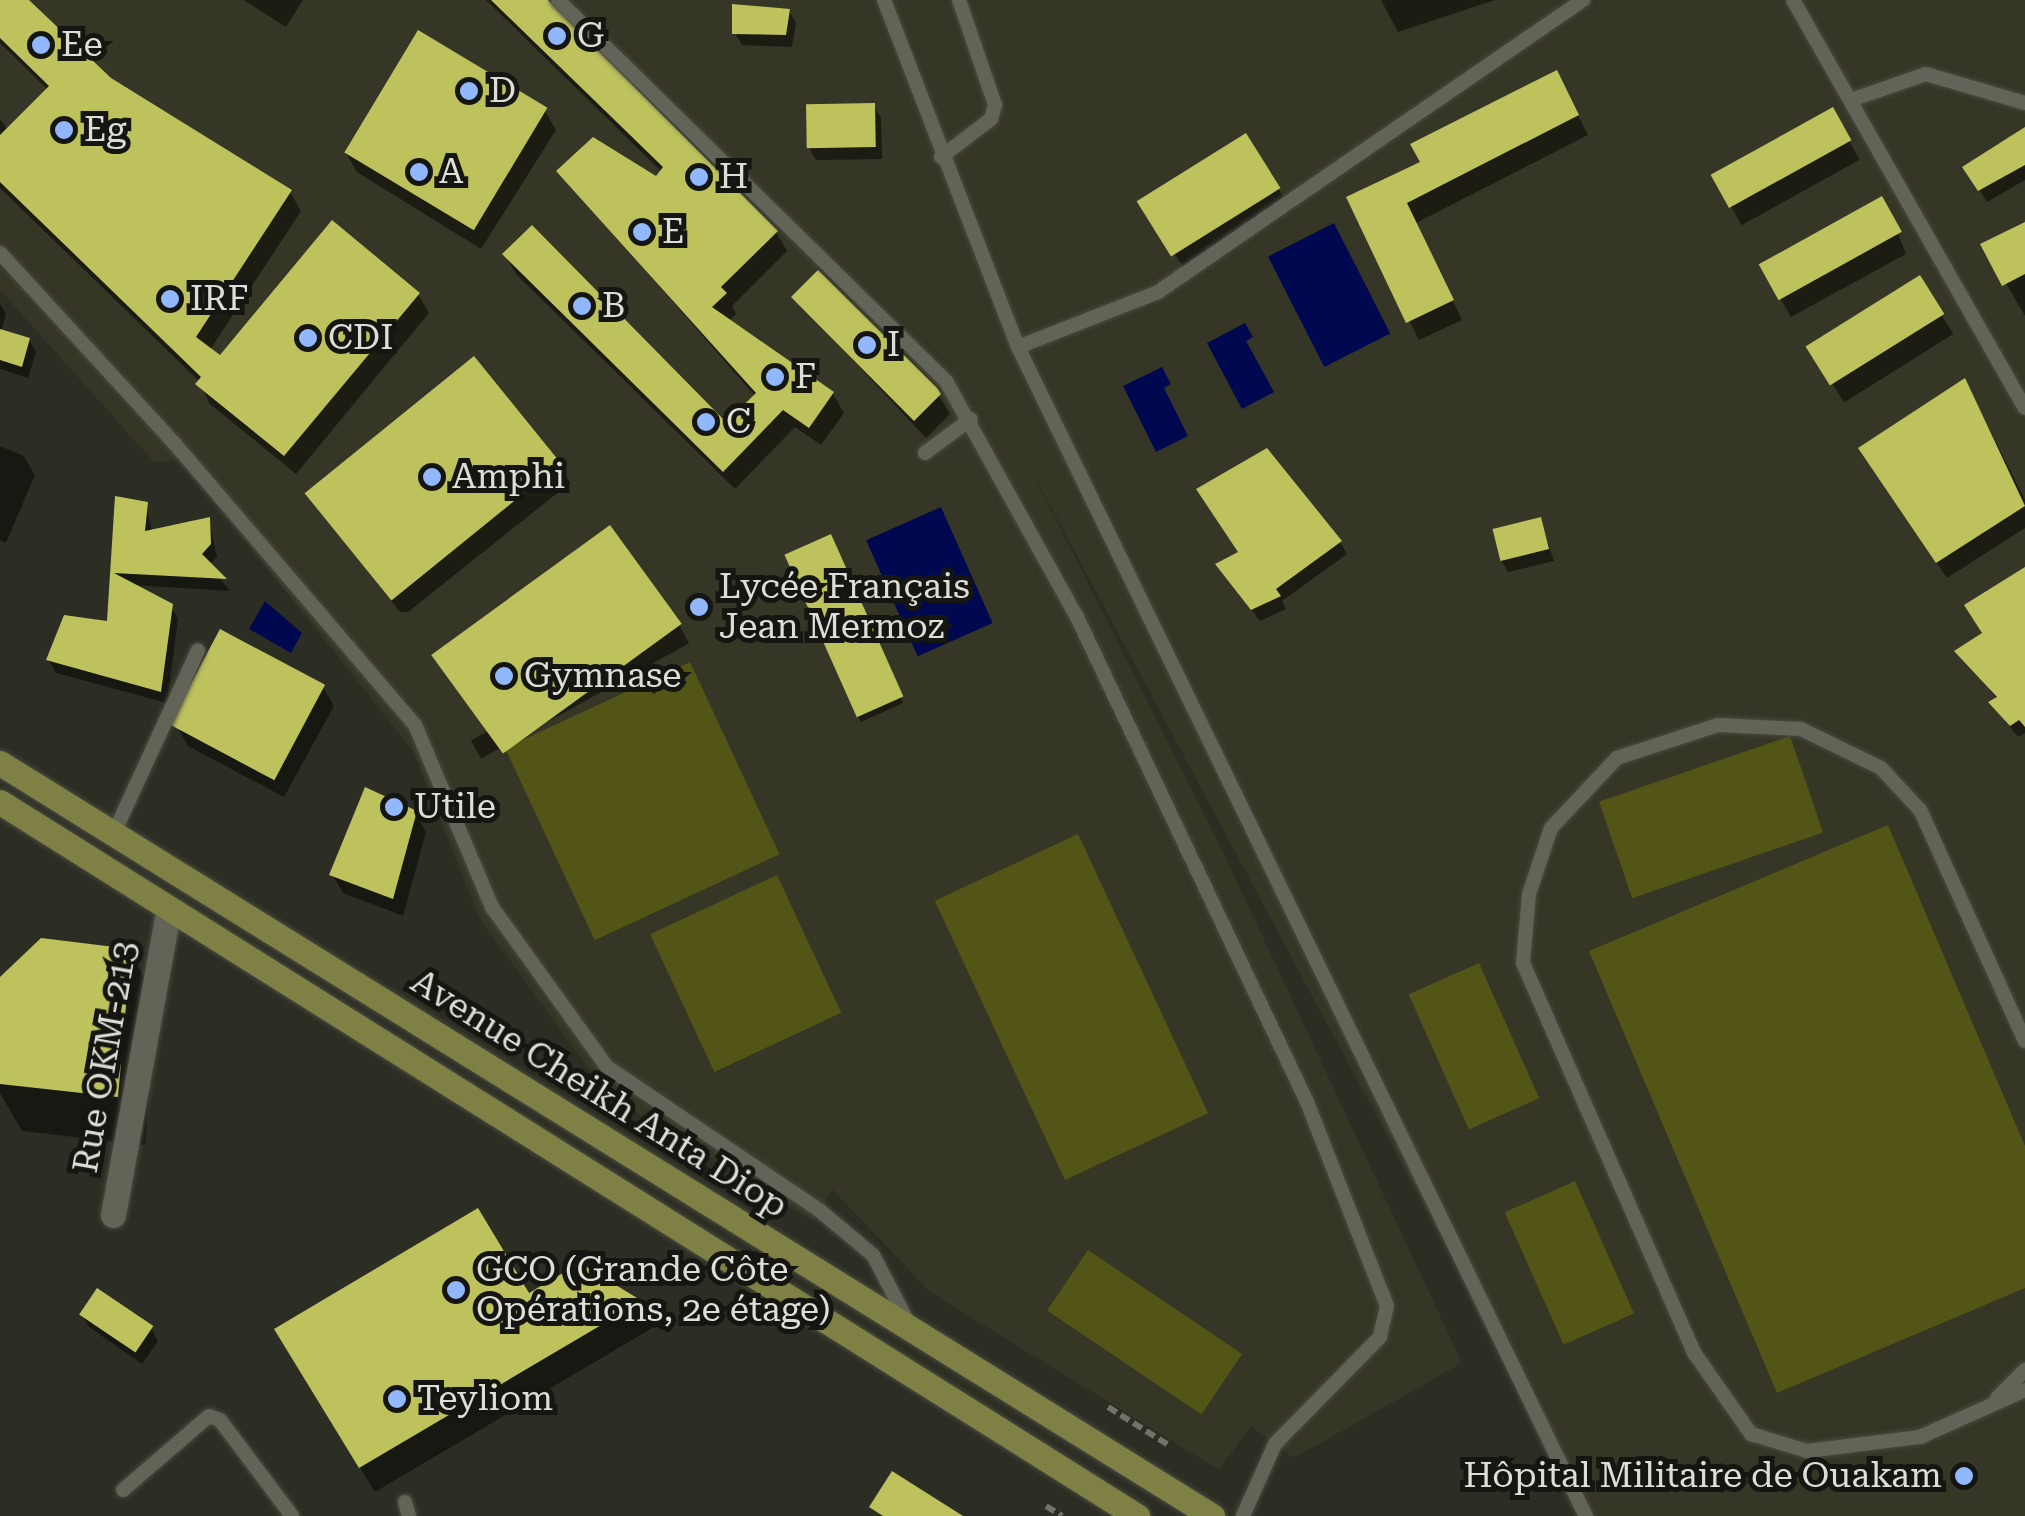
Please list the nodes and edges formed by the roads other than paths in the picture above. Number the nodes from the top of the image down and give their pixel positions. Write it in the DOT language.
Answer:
graph roads {
  1 [pos="558,0"];
  2 [pos="884,0"];
  3 [pos="959,0"];
  4 [pos="1583,0"];
  5 [pos="1793,0"];
  6 [pos="1851,100"];
  7 [pos="2025,103"];
  8 [pos="940,157"];
  9 [pos="0,253"];
  10 [pos="1018,347"];
  11 [pos="2025,408"];
  12 [pos="970,419"];
  13 [pos="924,453"];
  14 [pos="198,650"];
  15 [pos="0,763"];
  16 [pos="0,802"];
  17 [pos="114,833"];
  18 [pos="168,911"];
  19 [pos="2025,1041"];
  20 [pos="113,1215"];
  21 [pos="911,1331"];
  22 [pos="2025,1370"];
  23 [pos="2025,1390"];
  24 [pos="1990,1406"];
  25 [pos="123,1490"];
  26 [pos="292,1516"];
  27 [pos="1137,1516"];
  28 [pos="1212,1516"];
  29 [pos="1243,1516"];
  30 [pos="1586,1516"];
  1 -- 12 [label="lane"];
  2 -- 8 [label="lane"];
  3 -- 8 [label="lane"];
  4 -- 10 [label="lane"];
  5 -- 6 [label="lane"];
  6 -- 7 [label="lane"];
  6 -- 11 [label="lane"];
  8 -- 10 [label="lane"];
  9 -- 21 [label="lane"];
  10 -- 30 [label="lane"];
  12 -- 13 [label="lane"];
  12 -- 29 [label="lane"];
  14 -- 17 [label="lane"];
  15 -- 17 [label="street, Avenue Cheikh Anta Diop"];
  16 -- 18 [label="street, Avenue Cheikh Anta Diop"];
  17 -- 21 [label="street, Avenue Cheikh Anta Diop"];
  18 -- 20 [label="street, Rue OKM-213"];
  18 -- 27 [label="street, Avenue Cheikh Anta Diop"];
  19 -- 24 [label="lane"];
  21 -- 28 [label="street, Avenue Cheikh Anta Diop"];
  22 -- 24 [label="lane"];
  23 -- 24 [label="lane"];
  25 -- 26 [label="lane"];
}
